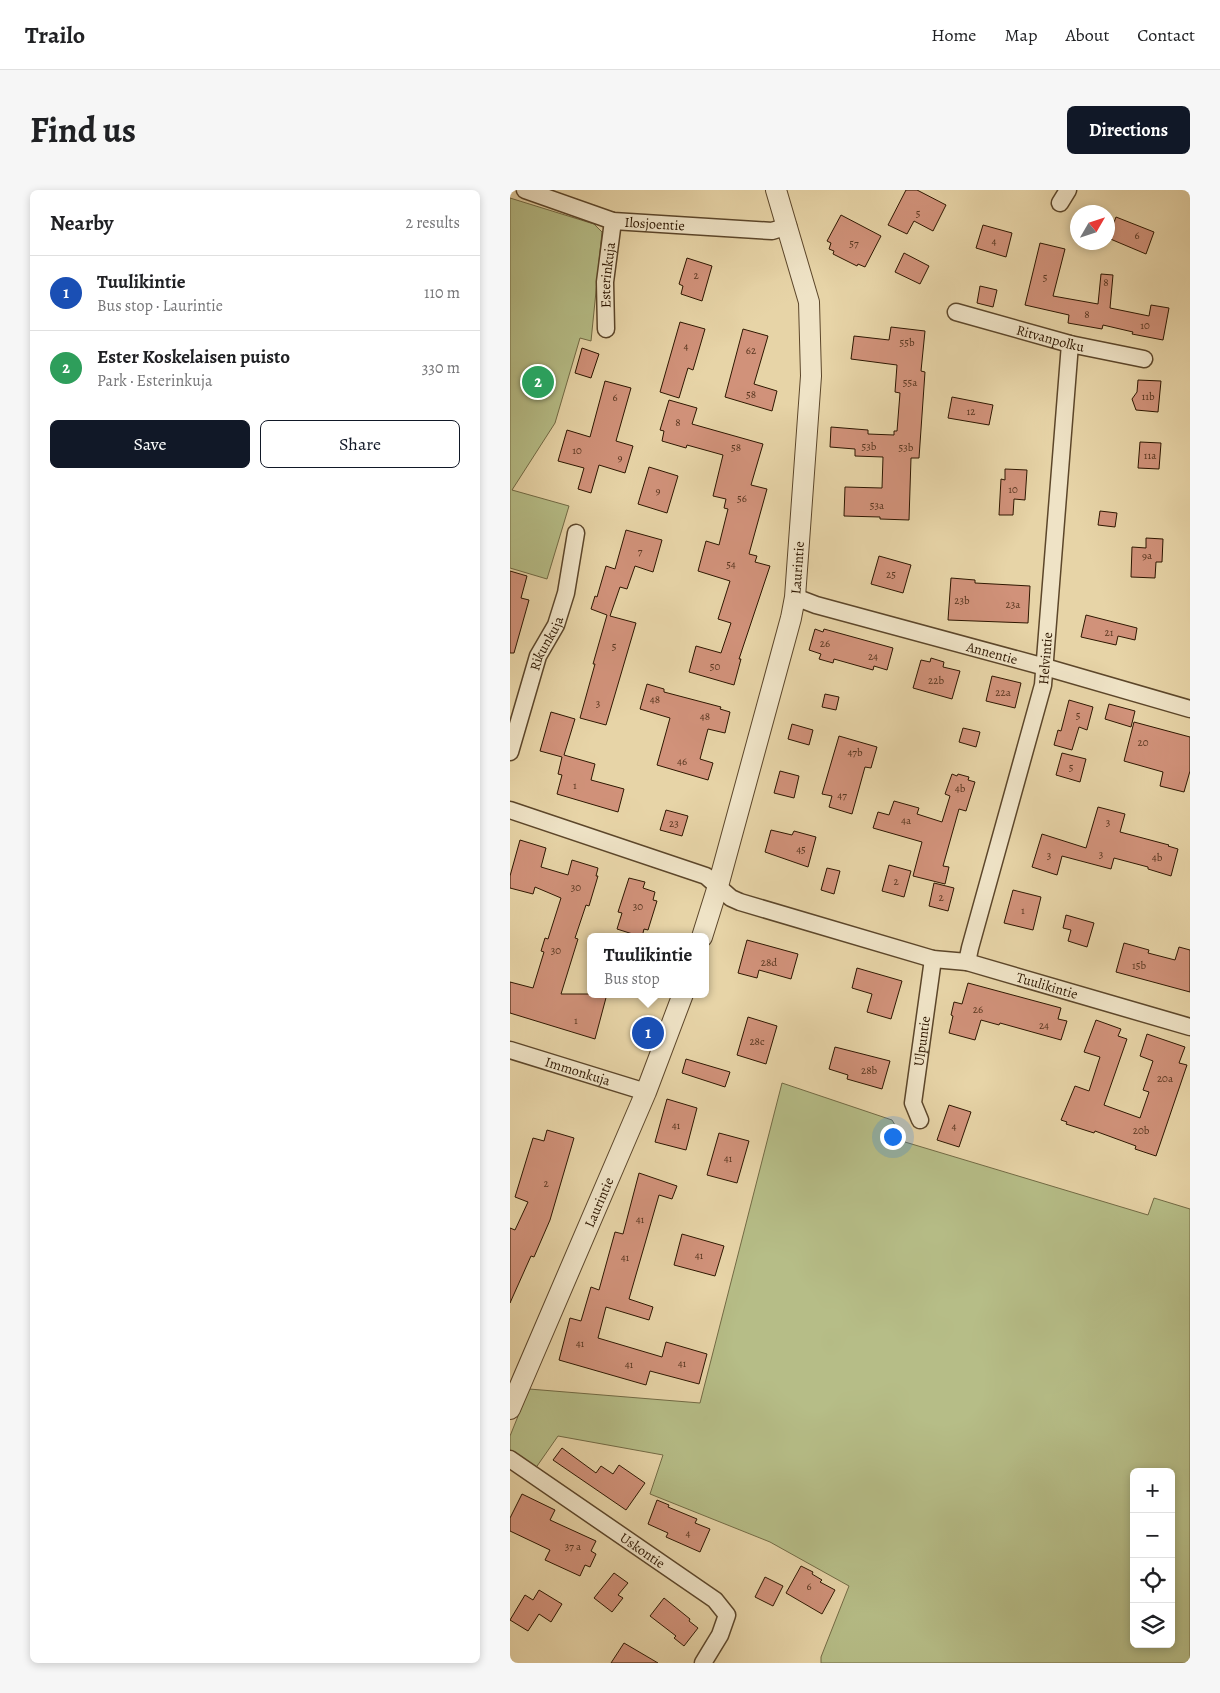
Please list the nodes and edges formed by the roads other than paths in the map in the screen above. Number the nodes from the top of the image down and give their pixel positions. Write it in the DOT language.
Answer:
graph roads {
  1 [pos="525,190"];
  2 [pos="776,190"];
  3 [pos="613,221"];
  4 [pos="788,226"];
  5 [pos="956,312"];
  6 [pos="606,330"];
  7 [pos="1070,344"];
  8 [pos="1144,359"];
  9 [pos="576,533"];
  10 [pos="795,597"];
  11 [pos="1045,667"];
  12 [pos="1190,709"];
  13 [pos="510,752"];
  14 [pos="510,810"];
  15 [pos="718,886"];
  16 [pos="703,933"];
  17 [pos="933,959"];
  18 [pos="967,962"];
  19 [pos="681,998"];
  20 [pos="1190,1027"];
  21 [pos="510,1050"];
  22 [pos="646,1092"];
  23 [pos="920,1120"];
  24 [pos="510,1409"];
  25 [pos="510,1459"];
  26 [pos="703,1663"];
  1 -- 3 [label="street, Ilosjoentie"];
  2 -- 4 [label="street, Laurintie"];
  3 -- 4 [label="street, Ilosjoentie"];
  3 -- 6 [label="street, Esterinkuja"];
  4 -- 10 [label="street, Laurintie"];
  5 -- 7 [label="street, Ritvanpolku"];
  7 -- 8 [label="street, Ritvanpolku"];
  7 -- 11 [label="street, Helvintie"];
  9 -- 13 [label="street, Rikunkuja"];
  10 -- 11 [label="street, Annentie"];
  10 -- 15 [label="street, Laurintie"];
  11 -- 12 [label="street, Annentie"];
  11 -- 18 [label="street, Helvintie"];
  14 -- 15 [label="street, Tuulikintie"];
  15 -- 16 [label="street, Laurintie"];
  15 -- 17 [label="street, Tuulikintie"];
  17 -- 18 [label="street, Tuulikintie"];
  17 -- 23 [label="street, Ulpuntie"];
  18 -- 20 [label="street, Tuulikintie"];
  19 -- 22 [label="street, Laurintie"];
  21 -- 22 [label="street, Immonkuja"];
  22 -- 24 [label="street, Laurintie"];
  25 -- 26 [label="street, Uskontie"];
}
